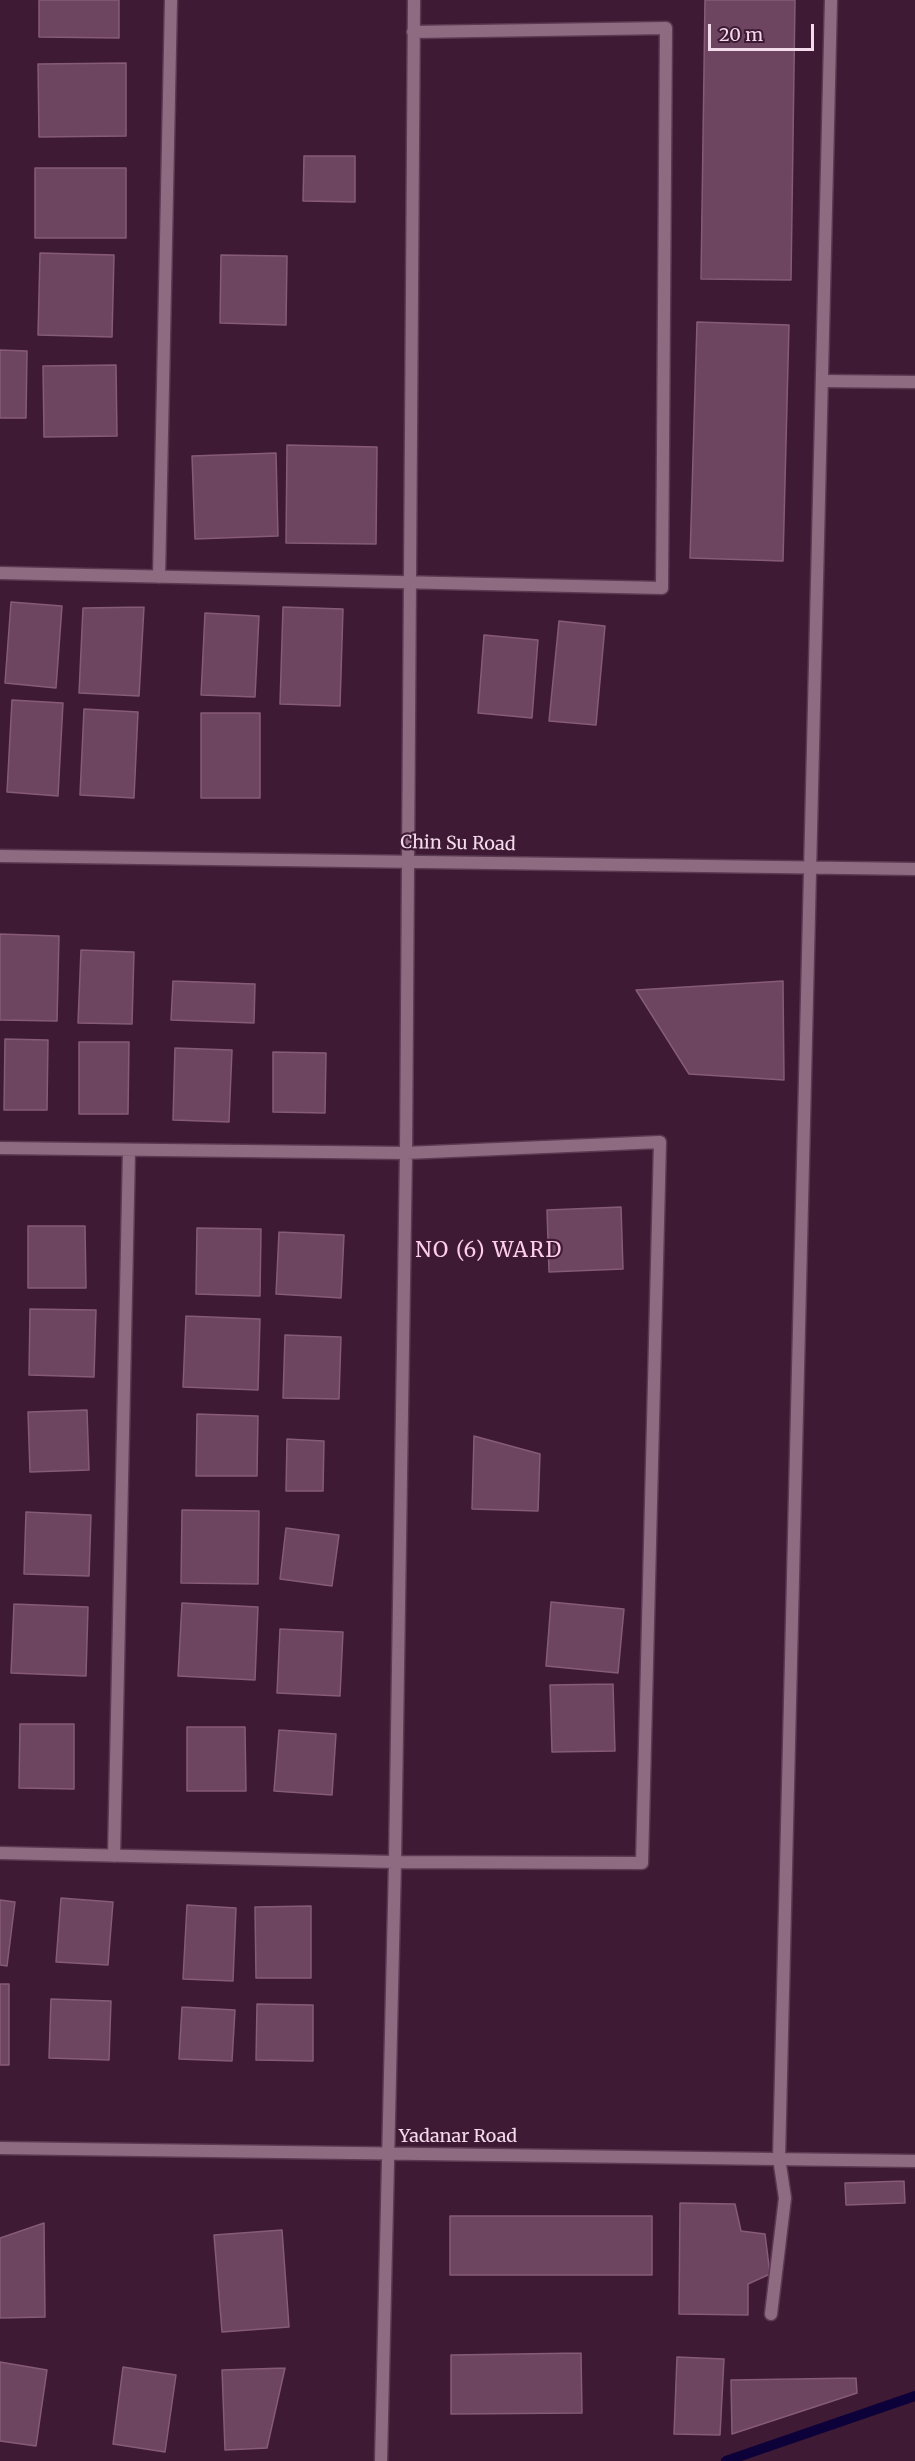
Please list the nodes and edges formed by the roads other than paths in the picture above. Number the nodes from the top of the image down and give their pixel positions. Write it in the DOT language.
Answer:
graph roads {
  1 [pos="171,0"];
  2 [pos="414,0"];
  3 [pos="831,0"];
  4 [pos="413,32"];
  5 [pos="822,381"];
  6 [pos="915,382"];
  7 [pos="0,573"];
  8 [pos="159,577"];
  9 [pos="410,584"];
  10 [pos="0,856"];
  11 [pos="409,862"];
  12 [pos="810,867"];
  13 [pos="915,869"];
  14 [pos="0,1148"];
  15 [pos="129,1150"];
  16 [pos="406,1153"];
  17 [pos="0,1853"];
  18 [pos="114,1856"];
  19 [pos="395,1863"];
  20 [pos="0,2148"];
  21 [pos="389,2154"];
  22 [pos="779,2158"];
  23 [pos="915,2161"];
  24 [pos="771,2314"];
  25 [pos="381,2461"];
  1 -- 8 [label="street"];
  2 -- 4 [label="street"];
  3 -- 5 [label="street"];
  4 -- 9 [label="street"];
  4 -- 9 [label="street"];
  5 -- 6 [label="street"];
  5 -- 12 [label="street"];
  7 -- 8 [label="street"];
  8 -- 9 [label="street"];
  9 -- 11 [label="street"];
  10 -- 11 [label="street, Chin Su Road"];
  11 -- 12 [label="street, Chin Su Road"];
  11 -- 16 [label="street"];
  12 -- 13 [label="street, Chin Su Road"];
  12 -- 22 [label="street"];
  14 -- 15 [label="street"];
  15 -- 16 [label="street"];
  15 -- 18 [label="street"];
  16 -- 19 [label="street"];
  16 -- 19 [label="street"];
  17 -- 18 [label="street"];
  18 -- 19 [label="street"];
  19 -- 21 [label="street"];
  20 -- 21 [label="street, Yadanar Road"];
  21 -- 22 [label="street, Yadanar Road"];
  21 -- 25 [label="street"];
  22 -- 23 [label="street, Yadanar Road"];
  22 -- 24 [label="street"];
}
